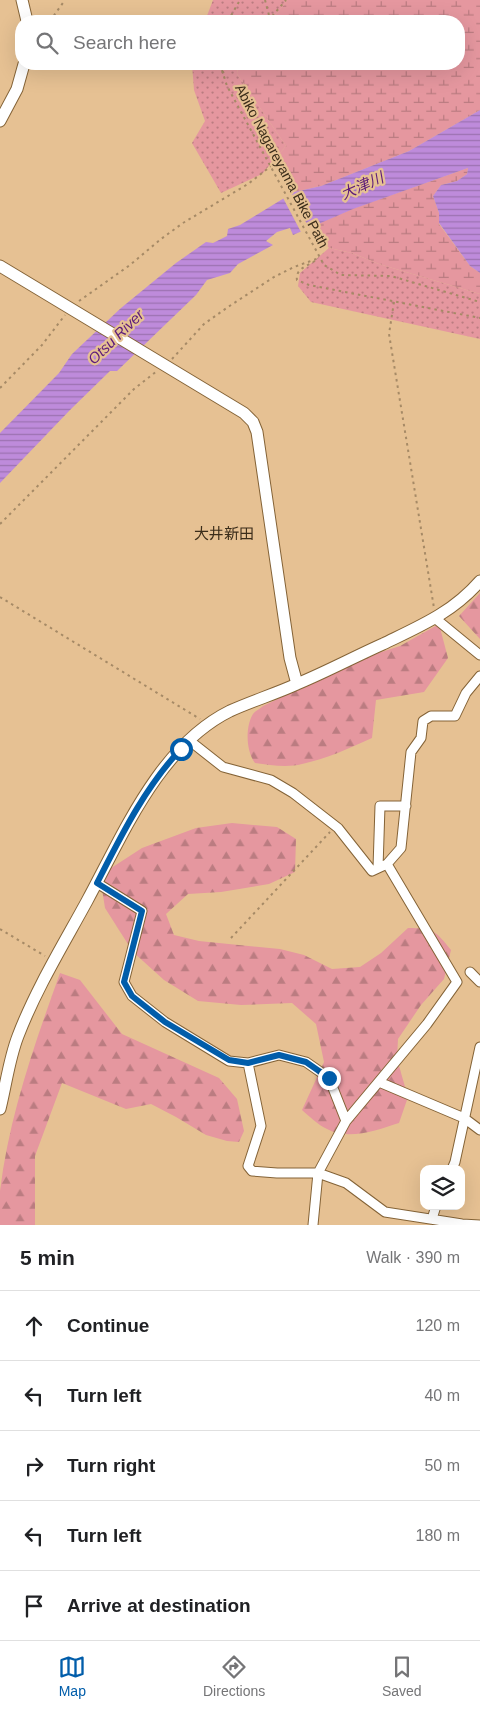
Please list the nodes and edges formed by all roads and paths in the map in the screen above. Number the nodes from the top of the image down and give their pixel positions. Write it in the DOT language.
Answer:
graph roads {
  1 [pos="22,0"];
  2 [pos="65,0"];
  3 [pos="240,0"];
  4 [pos="265,0"];
  5 [pos="286,0"];
  6 [pos="26,15"];
  7 [pos="54,15"];
  8 [pos="231,15"];
  9 [pos="268,15"];
  10 [pos="273,15"];
  11 [pos="22,70"];
  12 [pos="221,70"];
  13 [pos="226,70"];
  14 [pos="222,73"];
  15 [pos="0,121"];
  16 [pos="271,166"];
  17 [pos="319,258"];
  18 [pos="0,266"];
  19 [pos="394,302"];
  20 [pos="480,302"];
  21 [pos="70,308"];
  22 [pos="480,318"];
  23 [pos="164,365"];
  24 [pos="0,388"];
  25 [pos="0,524"];
  26 [pos="480,581"];
  27 [pos="0,597"];
  28 [pos="436,619"];
  29 [pos="480,655"];
  30 [pos="480,676"];
  31 [pos="297,684"];
  32 [pos="207,726"];
  33 [pos="190,740"];
  34 [pos="406,806"];
  35 [pos="335,826"];
  36 [pos="382,866"];
  37 [pos="97,883"];
  38 [pos="0,928"];
  39 [pos="231,938"];
  40 [pos="54,962"];
  41 [pos="470,972"];
  42 [pos="480,982"];
  43 [pos="480,1047"];
  44 [pos="248,1063"];
  45 [pos="379,1082"];
  46 [pos="0,1109"];
  47 [pos="464,1118"];
  48 [pos="346,1122"];
  49 [pos="480,1130"];
  50 [pos="454,1165"];
  51 [pos="318,1173"];
  52 [pos="435,1210"];
  53 [pos="432,1220"];
  54 [pos="313,1225"];
  55 [pos="480,1225"];
  1 -- 6 [label="street"];
  2 -- 7 [label="path"];
  3 -- 8 [label="path"];
  4 -- 9 [label="path"];
  5 -- 10 [label="path"];
  11 -- 15 [label="street"];
  12 -- 14 [label="path, Abiko Nagareyama Bike Path"];
  13 -- 14 [label="path"];
  14 -- 16 [label="path, Abiko Nagareyama Bike Path"];
  16 -- 17 [label="path, Abiko Nagareyama Bike Path"];
  16 -- 21 [label="path"];
  17 -- 19 [label="path"];
  17 -- 20 [label="path, Abiko Nagareyama Bike Path"];
  17 -- 23 [label="path"];
  18 -- 21 [label="street"];
  19 -- 22 [label="path"];
  19 -- 28 [label="path"];
  21 -- 23 [label="street"];
  21 -- 24 [label="path"];
  23 -- 25 [label="path"];
  23 -- 31 [label="street"];
  26 -- 28 [label="street"];
  27 -- 32 [label="path"];
  28 -- 29 [label="street"];
  28 -- 31 [label="street"];
  30 -- 34 [label="street"];
  31 -- 32 [label="street"];
  32 -- 33 [label="street"];
  33 -- 35 [label="street"];
  33 -- 37 [label="street"];
  34 -- 36 [label="street"];
  34 -- 36 [label="street"];
  35 -- 36 [label="street"];
  35 -- 39 [label="path"];
  36 -- 45 [label="street"];
  37 -- 40 [label="street"];
  37 -- 44 [label="street"];
  38 -- 40 [label="path"];
  40 -- 46 [label="street"];
  41 -- 42 [label="street"];
  43 -- 47 [label="street"];
  44 -- 48 [label="street"];
  44 -- 51 [label="street"];
  45 -- 47 [label="street"];
  45 -- 48 [label="street"];
  47 -- 49 [label="street"];
  47 -- 50 [label="street"];
  48 -- 51 [label="street"];
  51 -- 53 [label="street"];
  51 -- 54 [label="street"];
  52 -- 53 [label="street"];
  53 -- 55 [label="street"];
}
